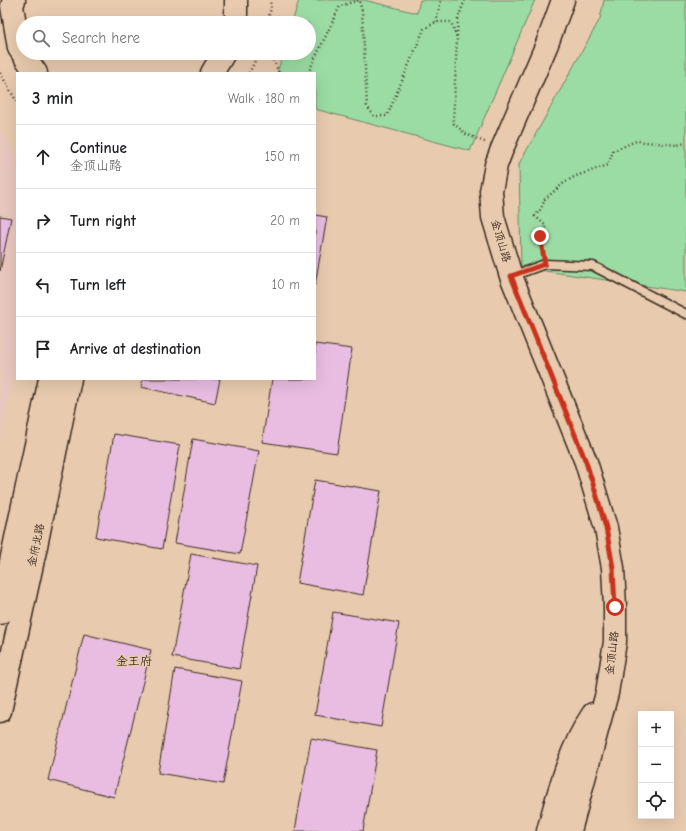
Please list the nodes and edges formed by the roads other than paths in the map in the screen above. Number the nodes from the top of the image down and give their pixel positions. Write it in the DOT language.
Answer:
graph roads {
  1 [pos="14,0"];
  2 [pos="236,0"];
  3 [pos="563,0"];
  4 [pos="236,16"];
  5 [pos="0,30"];
  6 [pos="16,30"];
  7 [pos="16,45"];
  8 [pos="27,60"];
  9 [pos="220,60"];
  10 [pos="35,72"];
  11 [pos="213,72"];
  12 [pos="511,276"];
  13 [pos="686,314"];
  14 [pos="50,380"];
  15 [pos="70,380"];
  16 [pos="17,542"];
  17 [pos="0,613"];
  18 [pos="607,693"];
  19 [pos="0,711"];
  20 [pos="548,831"];
  21 [pos="570,831"];
  1 -- 6 [label="street"];
  2 -- 4 [label="street"];
  3 -- 12 [label="street, 金顶山路"];
  5 -- 7 [label="street"];
  8 -- 10 [label="street"];
  9 -- 11 [label="street"];
  12 -- 13 [label="lane"];
  12 -- 18 [label="street, 金顶山路"];
  14 -- 16 [label="street, 金府北路"];
  15 -- 16 [label="street, 金府北路"];
  16 -- 17 [label="street, 金府北路"];
  16 -- 19 [label="street, 金府北路"];
  18 -- 20 [label="street, 金顶山路"];
  18 -- 21 [label="street, 金顶山路"];
}
